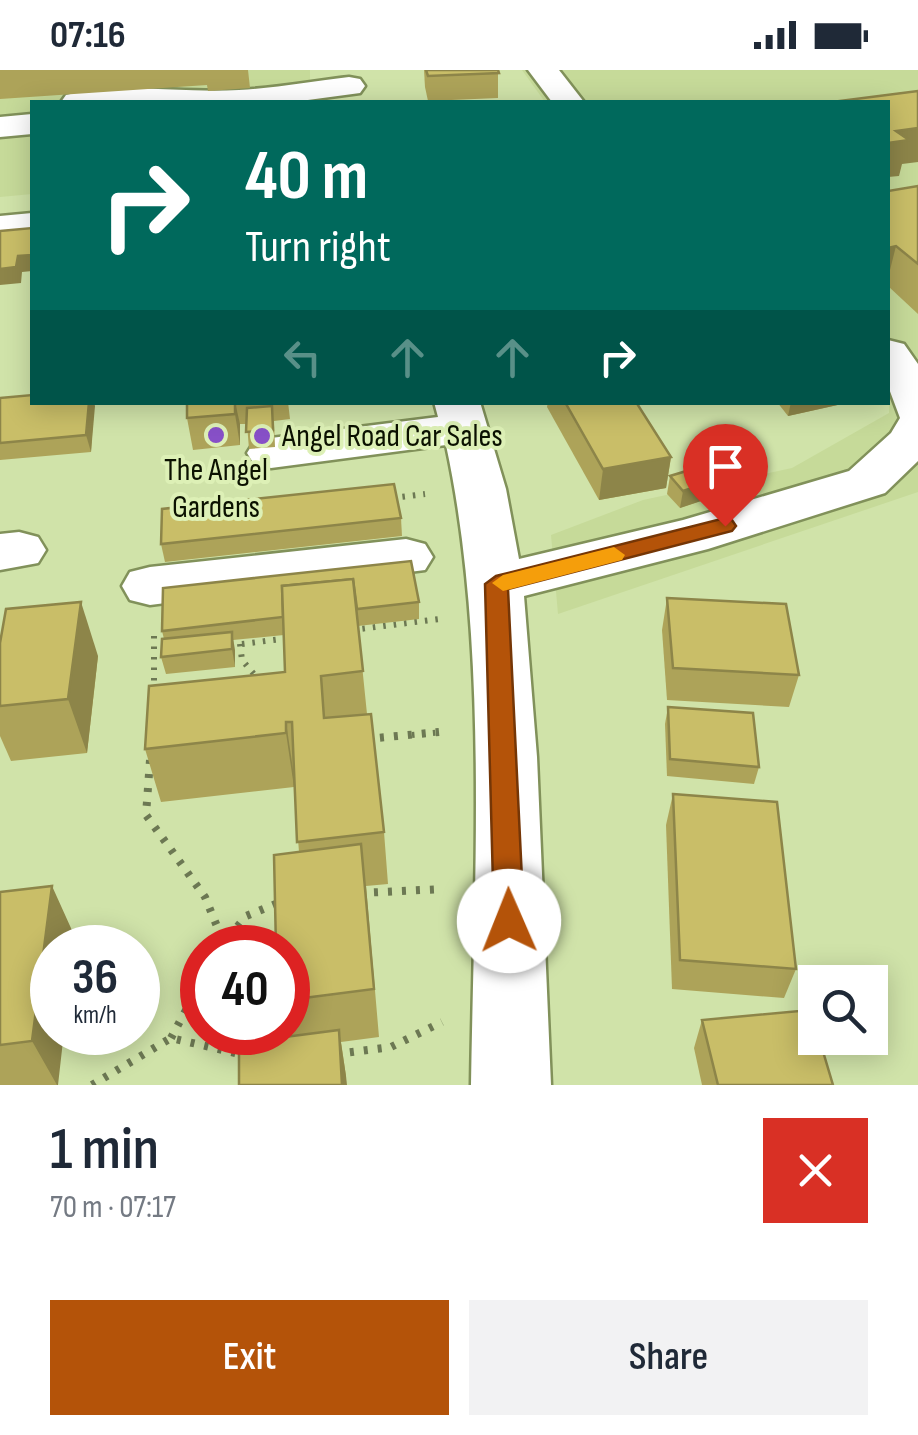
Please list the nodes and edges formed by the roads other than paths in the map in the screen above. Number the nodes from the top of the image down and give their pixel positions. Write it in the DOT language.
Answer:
graph roads {
  1 [pos="543,70"];
  2 [pos="350,80"];
  3 [pos="111,100"];
  4 [pos="202,100"];
  5 [pos="237,100"];
  6 [pos="566,100"];
  7 [pos="30,106"];
  8 [pos="0,108"];
  9 [pos="30,124"];
  10 [pos="0,127"];
  11 [pos="30,224"];
  12 [pos="0,227"];
  13 [pos="890,357"];
  14 [pos="918,411"];
  15 [pos="461,415"];
  16 [pos="918,426"];
  17 [pos="271,453"];
  18 [pos="406,557"];
  19 [pos="497,598"];
  20 [pos="150,606"];
  21 [pos="510,1085"];
  1 -- 6 [label="street"];
  2 -- 5 [label="street"];
  3 -- 4 [label="street"];
  7 -- 8 [label="street"];
  9 -- 10 [label="street"];
  11 -- 12 [label="street"];
  13 -- 14 [label="street"];
  15 -- 17 [label="street"];
  15 -- 19 [label="street"];
  16 -- 19 [label="street"];
  18 -- 20 [label="street"];
  19 -- 21 [label="street"];
}
